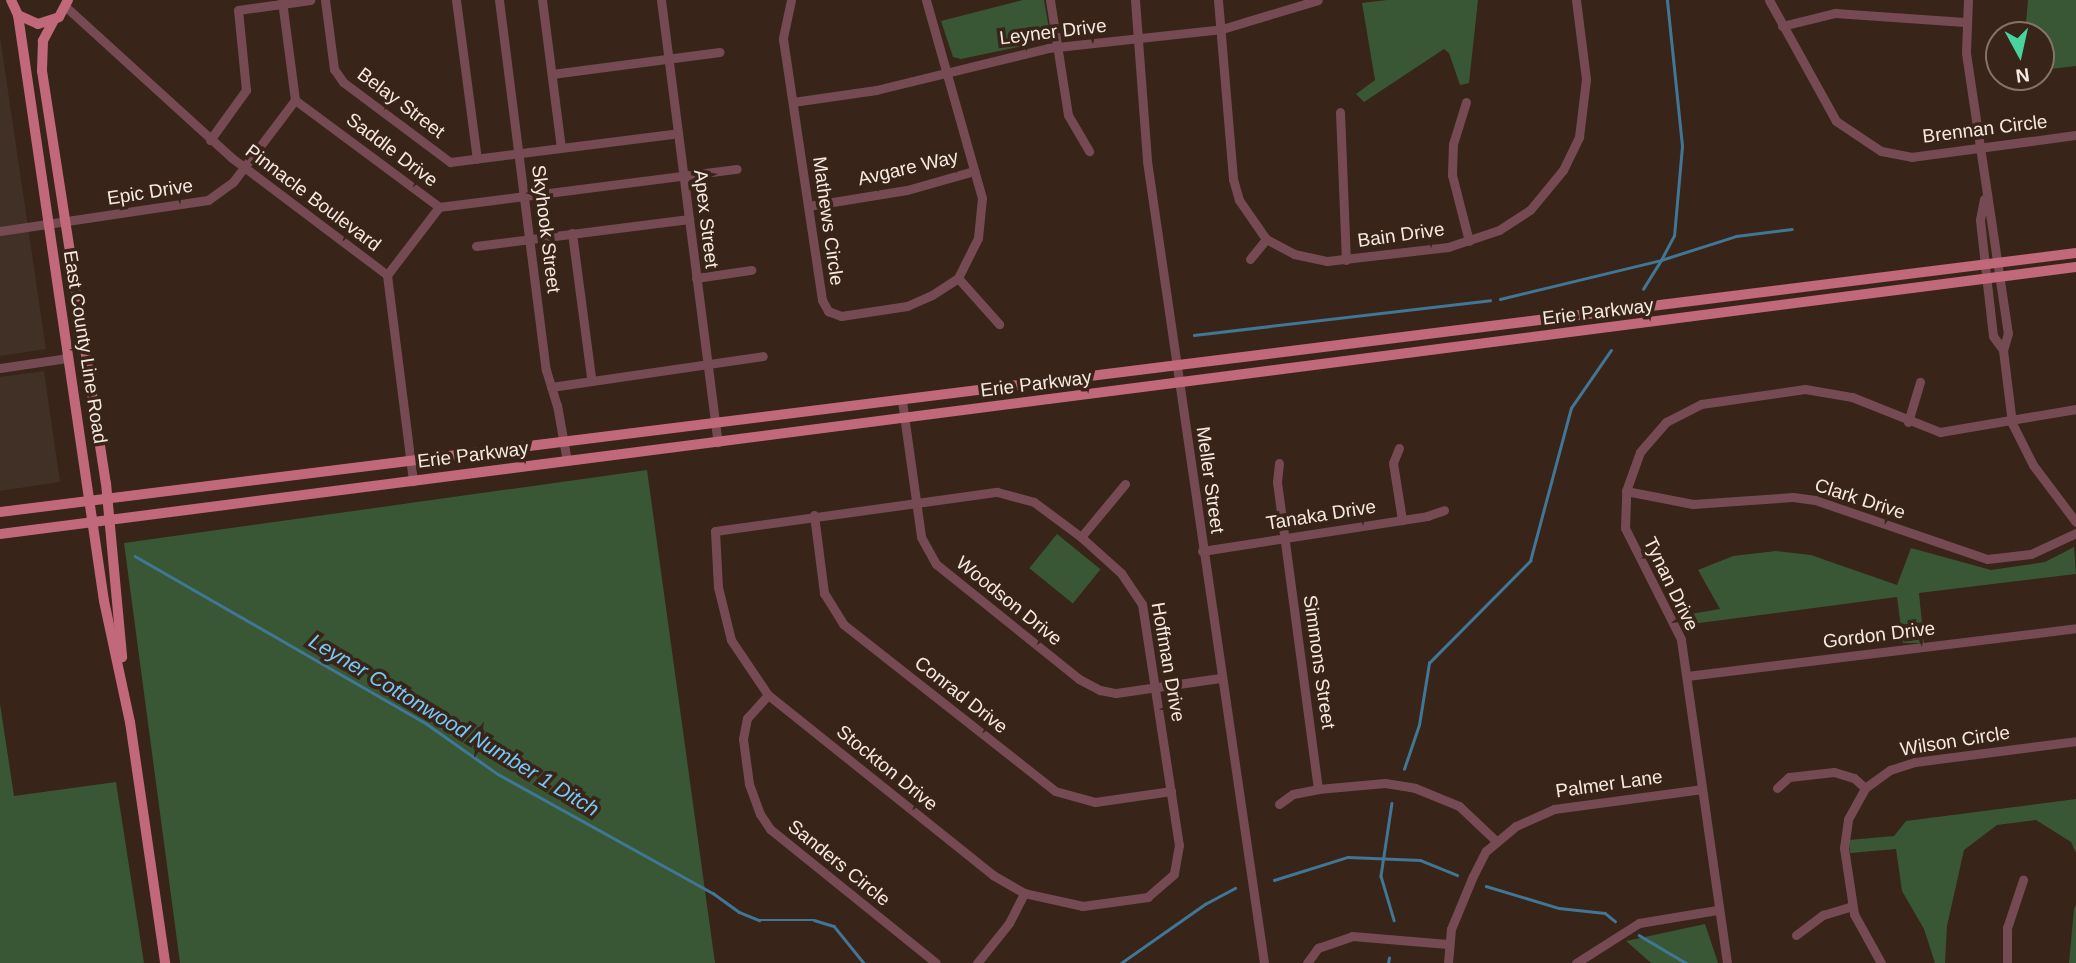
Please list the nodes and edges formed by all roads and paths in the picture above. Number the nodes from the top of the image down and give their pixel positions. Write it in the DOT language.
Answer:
graph roads {
  1 [pos="310,0"];
  2 [pos="325,0"];
  3 [pos="456,0"];
  4 [pos="499,0"];
  5 [pos="542,0"];
  6 [pos="661,0"];
  7 [pos="791,0"];
  8 [pos="926,0"];
  9 [pos="1050,0"];
  10 [pos="1135,0"];
  11 [pos="1218,0"];
  12 [pos="1318,0"];
  13 [pos="1576,0"];
  14 [pos="1769,0"];
  15 [pos="1968,0"];
  16 [pos="282,2"];
  17 [pos="67,4"];
  18 [pos="11,5"];
  19 [pos="54,20"];
  20 [pos="1965,22"];
  21 [pos="1782,26"];
  22 [pos="1222,29"];
  23 [pos="1141,39"];
  24 [pos="1057,47"];
  25 [pos="720,52"];
  26 [pos="668,59"];
  27 [pos="947,70"];
  28 [pos="552,74"];
  29 [pos="295,100"];
  30 [pos="793,102"];
  31 [pos="1466,102"];
  32 [pos="1340,112"];
  33 [pos="678,133"];
  34 [pos="2076,135"];
  35 [pos="209,140"];
  36 [pos="561,148"];
  37 [pos="1978,148"];
  38 [pos="1089,151"];
  39 [pos="519,153"];
  40 [pos="477,159"];
  41 [pos="244,168"];
  42 [pos="737,169"];
  43 [pos="974,171"];
  44 [pos="683,176"];
  45 [pos="524,196"];
  46 [pos="1984,198"];
  47 [pos="808,206"];
  48 [pos="439,207"];
  49 [pos="689,219"];
  50 [pos="66,222"];
  51 [pos="48,225"];
  52 [pos="0,231"];
  53 [pos="572,233"];
  54 [pos="530,239"];
  55 [pos="1266,239"];
  56 [pos="1469,241"];
  57 [pos="476,246"];
  58 [pos="2076,253"];
  59 [pos="1250,259"];
  60 [pos="1346,260"];
  61 [pos="1998,263"];
  62 [pos="1985,265"];
  63 [pos="2076,267"];
  64 [pos="751,270"];
  65 [pos="387,275"];
  66 [pos="696,278"];
  67 [pos="958,278"];
  68 [pos="2000,278"];
  69 [pos="1987,280"];
  70 [pos="999,324"];
  71 [pos="2003,351"];
  72 [pos="763,356"];
  73 [pos="68,358"];
  74 [pos="707,363"];
  75 [pos="1177,367"];
  76 [pos="0,368"];
  77 [pos="591,378"];
  78 [pos="1920,382"];
  79 [pos="1180,384"];
  80 [pos="551,387"];
  81 [pos="902,401"];
  82 [pos="2076,409"];
  83 [pos="905,418"];
  84 [pos="1908,422"];
  85 [pos="2012,423"];
  86 [pos="716,424"];
  87 [pos="564,442"];
  88 [pos="718,442"];
  89 [pos="1399,448"];
  90 [pos="411,459"];
  91 [pos="567,461"];
  92 [pos="1279,463"];
  93 [pos="414,481"];
  94 [pos="1125,484"];
  95 [pos="1626,491"];
  96 [pos="108,499"];
  97 [pos="90,502"];
  98 [pos="916,502"];
  99 [pos="1444,510"];
  100 [pos="0,512"];
  101 [pos="814,515"];
  102 [pos="1402,520"];
  103 [pos="110,521"];
  104 [pos="2076,522"];
  105 [pos="92,523"];
  106 [pos="715,531"];
  107 [pos="2076,533"];
  108 [pos="0,534"];
  109 [pos="1081,537"];
  110 [pos="1285,538"];
  111 [pos="1202,551"];
  112 [pos="2076,628"];
  113 [pos="1687,676"];
  114 [pos="1220,678"];
  115 [pos="123,684"];
  116 [pos="1156,688"];
  117 [pos="768,695"];
  118 [pos="2076,741"];
  119 [pos="1777,788"];
  120 [pos="1865,788"];
  121 [pos="1318,789"];
  122 [pos="1701,789"];
  123 [pos="1171,791"];
  124 [pos="1279,804"];
  125 [pos="1496,841"];
  126 [pos="2023,880"];
  127 [pos="1024,893"];
  128 [pos="1152,895"];
  129 [pos="1852,906"];
  130 [pos="1717,910"];
  131 [pos="1796,935"];
  132 [pos="1448,944"];
  133 [pos="165,963"];
  134 [pos="936,963"];
  135 [pos="976,963"];
  136 [pos="1264,963"];
  137 [pos="1307,963"];
  138 [pos="1448,963"];
  139 [pos="1576,963"];
  140 [pos="1727,963"];
  141 [pos="1881,963"];
  142 [pos="2007,963"];
  1 -- 16 [label="street"];
  2 -- 40 [label="street, Belay Street"];
  3 -- 40 [label="street"];
  4 -- 39 [label="street, Skyhook Street"];
  5 -- 28 [label="street"];
  6 -- 26 [label="street, Apex Street"];
  7 -- 30 [label="street, Mathews Circle"];
  8 -- 27 [label="street"];
  9 -- 24 [label="street"];
  10 -- 23 [label="street, Meller Street"];
  11 -- 22 [label="street"];
  12 -- 22 [label="street, Leyner Drive"];
  13 -- 56 [label="street, Bain Drive"];
  14 -- 21 [label="street, Brennan Circle"];
  15 -- 20 [label="street"];
  16 -- 29 [label="street"];
  16 -- 35 [label="street"];
  17 -- 19 [label="main road"];
  17 -- 35 [label="street, Pinnacle Boulevard"];
  18 -- 19 [label="main road"];
  18 -- 51 [label="main road, East County Line Road"];
  19 -- 50 [label="main road, East County Line Road"];
  20 -- 21 [label="street"];
  20 -- 37 [label="street"];
  21 -- 37 [label="street, Brennan Circle"];
  22 -- 23 [label="street, Leyner Drive"];
  22 -- 55 [label="street"];
  23 -- 24 [label="street, Leyner Drive"];
  23 -- 75 [label="street, Meller Street"];
  24 -- 27 [label="street, Leyner Drive"];
  24 -- 38 [label="street"];
  25 -- 26 [label="street"];
  26 -- 28 [label="street"];
  26 -- 33 [label="street, Apex Street"];
  27 -- 30 [label="street, Leyner Drive"];
  27 -- 43 [label="street"];
  28 -- 36 [label="street"];
  29 -- 41 [label="street, Epic Drive"];
  29 -- 48 [label="street, Saddle Drive"];
  30 -- 47 [label="street, Mathews Circle"];
  31 -- 56 [label="street"];
  32 -- 60 [label="street"];
  33 -- 36 [label="street, Belay Street"];
  33 -- 44 [label="street, Apex Street"];
  34 -- 37 [label="street, Brennan Circle"];
  35 -- 41 [label="street, Pinnacle Boulevard"];
  36 -- 39 [label="street, Belay Street"];
  37 -- 46 [label="street"];
  39 -- 40 [label="street, Belay Street"];
  39 -- 45 [label="street, Skyhook Street"];
  41 -- 50 [label="street, Epic Drive"];
  41 -- 65 [label="street, Pinnacle Boulevard"];
  42 -- 44 [label="street, Saddle Drive"];
  43 -- 47 [label="street, Avgare Way"];
  43 -- 67 [label="street"];
  44 -- 45 [label="street, Saddle Drive"];
  44 -- 49 [label="street, Apex Street"];
  45 -- 48 [label="street, Saddle Drive"];
  45 -- 54 [label="street, Skyhook Street"];
  46 -- 61 [label="street"];
  46 -- 62 [label="street"];
  47 -- 67 [label="street, Mathews Circle"];
  48 -- 65 [label="street"];
  49 -- 53 [label="street"];
  49 -- 66 [label="street, Apex Street"];
  50 -- 51 [label="street, Epic Drive"];
  50 -- 96 [label="main road, East County Line Road"];
  51 -- 52 [label="street, Epic Drive"];
  51 -- 73 [label="main road, East County Line Road"];
  53 -- 54 [label="street"];
  53 -- 77 [label="street"];
  54 -- 57 [label="street"];
  54 -- 80 [label="street, Skyhook Street"];
  55 -- 59 [label="street"];
  55 -- 60 [label="street, Bain Drive"];
  56 -- 60 [label="street, Bain Drive"];
  58 -- 61 [label="main road, Erie Parkway"];
  61 -- 62 [label="main road, Erie Parkway"];
  61 -- 68 [label="street"];
  62 -- 69 [label="street"];
  62 -- 75 [label="main road, Erie Parkway"];
  63 -- 68 [label="main road, Erie Parkway"];
  64 -- 66 [label="street"];
  65 -- 90 [label="street, Pinnacle Boulevard"];
  66 -- 74 [label="street, Apex Street"];
  67 -- 70 [label="street"];
  68 -- 69 [label="main road, Erie Parkway"];
  68 -- 71 [label="street"];
  69 -- 71 [label="street"];
  69 -- 79 [label="main road, Erie Parkway"];
  71 -- 85 [label="street"];
  72 -- 74 [label="street"];
  73 -- 76 [label="street"];
  73 -- 97 [label="main road, East County Line Road"];
  74 -- 77 [label="street"];
  74 -- 86 [label="street, Apex Street"];
  75 -- 79 [label="street, Meller Street"];
  75 -- 81 [label="main road, Erie Parkway"];
  77 -- 80 [label="street"];
  78 -- 84 [label="street"];
  79 -- 83 [label="main road, Erie Parkway"];
  79 -- 111 [label="street, Meller Street"];
  80 -- 87 [label="street, Skyhook Street"];
  81 -- 83 [label="street, Woodson Drive"];
  81 -- 86 [label="main road, Erie Parkway"];
  82 -- 85 [label="street, Tynan Drive"];
  83 -- 88 [label="main road, Erie Parkway"];
  83 -- 98 [label="street, Woodson Drive"];
  84 -- 85 [label="street, Tynan Drive"];
  84 -- 95 [label="street, Tynan Drive"];
  85 -- 104 [label="street"];
  86 -- 87 [label="main road, Erie Parkway"];
  86 -- 88 [label="street, Apex Street"];
  87 -- 90 [label="main road, Erie Parkway"];
  87 -- 91 [label="street, Skyhook Street"];
  88 -- 91 [label="main road, Erie Parkway"];
  89 -- 102 [label="street"];
  90 -- 93 [label="street, Pinnacle Boulevard"];
  90 -- 96 [label="main road, Erie Parkway"];
  91 -- 93 [label="main road, Erie Parkway"];
  92 -- 110 [label="street, Simmons Street"];
  93 -- 103 [label="main road, Erie Parkway"];
  94 -- 109 [label="street"];
  95 -- 107 [label="street, Clark Drive"];
  95 -- 113 [label="street, Tynan Drive"];
  96 -- 97 [label="main road, Erie Parkway"];
  96 -- 103 [label="main road, East County Line Road"];
  97 -- 100 [label="main road, Erie Parkway"];
  97 -- 105 [label="main road, East County Line Road"];
  98 -- 101 [label="street, Hoffman Drive"];
  98 -- 109 [label="street, Hoffman Drive"];
  98 -- 116 [label="street, Woodson Drive"];
  99 -- 102 [label="street, Tanaka Drive"];
  101 -- 106 [label="street, Hoffman Drive"];
  101 -- 123 [label="street, Conrad Drive"];
  102 -- 110 [label="street, Tanaka Drive"];
  103 -- 105 [label="main road, Erie Parkway"];
  103 -- 115 [label="main road, East County Line Road"];
  105 -- 108 [label="main road, Erie Parkway"];
  105 -- 115 [label="main road, East County Line Road"];
  106 -- 117 [label="street, Stockton Drive"];
  109 -- 116 [label="street, Hoffman Drive"];
  110 -- 111 [label="street, Tanaka Drive"];
  110 -- 121 [label="street, Simmons Street"];
  111 -- 114 [label="street, Meller Street"];
  112 -- 113 [label="street, Gordon Drive"];
  113 -- 122 [label="street, Tynan Drive"];
  114 -- 116 [label="street, Woodson Drive"];
  114 -- 136 [label="street, Meller Street"];
  115 -- 133 [label="main road, East County Line Road"];
  116 -- 123 [label="street, Hoffman Drive"];
  117 -- 127 [label="street, Stockton Drive"];
  117 -- 134 [label="street, Sanders Circle"];
  118 -- 120 [label="street, Wilson Circle"];
  119 -- 120 [label="street"];
  120 -- 129 [label="street"];
  121 -- 124 [label="street"];
  121 -- 125 [label="street"];
  122 -- 125 [label="street, Palmer Lane"];
  122 -- 130 [label="street, Tynan Drive"];
  123 -- 128 [label="street, Hoffman Drive"];
  125 -- 132 [label="street, Palmer Lane"];
  126 -- 142 [label="street"];
  127 -- 128 [label="street, Stockton Drive"];
  127 -- 135 [label="street"];
  129 -- 131 [label="street"];
  129 -- 141 [label="street"];
  130 -- 139 [label="street"];
  130 -- 140 [label="street, Tynan Drive"];
  132 -- 137 [label="street"];
  132 -- 138 [label="street, Palmer Lane"];
}
